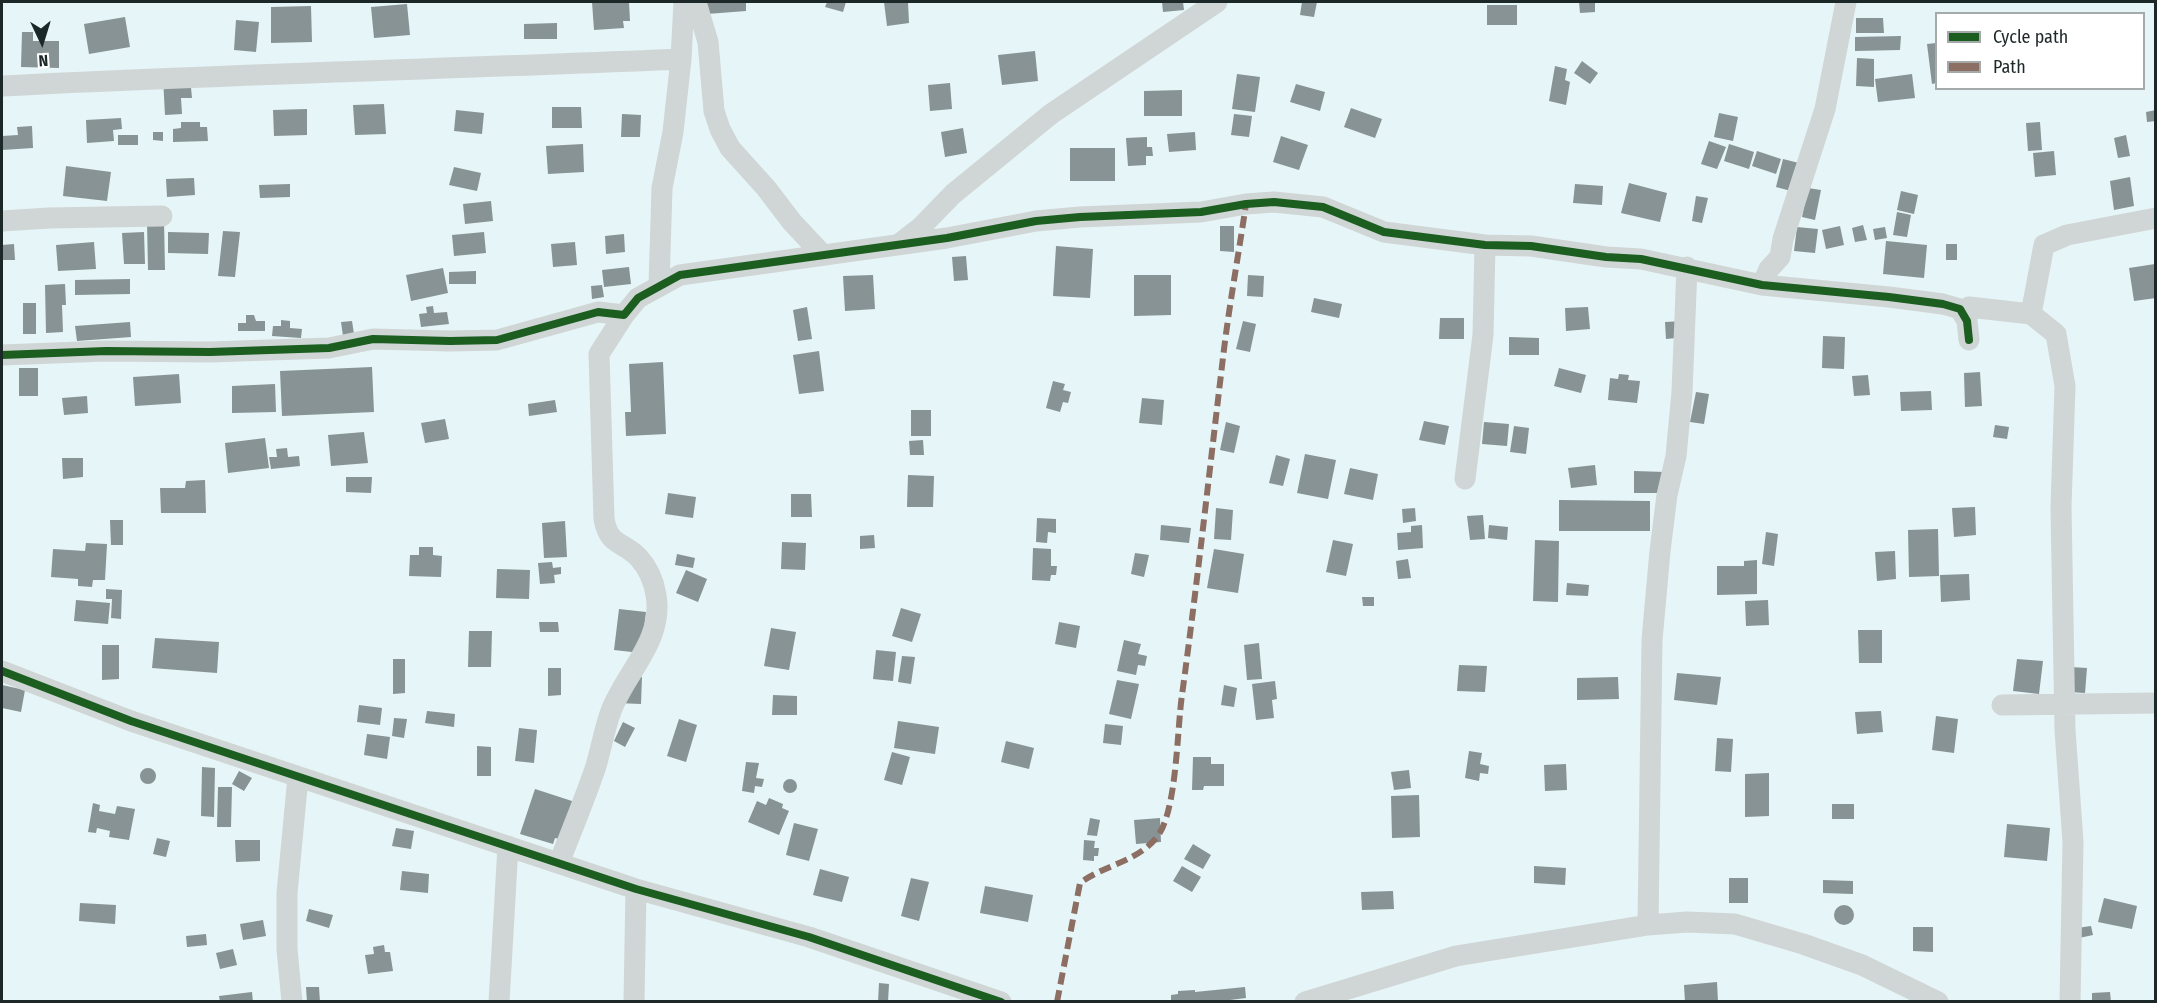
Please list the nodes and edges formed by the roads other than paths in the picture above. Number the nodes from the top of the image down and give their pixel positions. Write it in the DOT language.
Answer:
graph roads {
  1 [pos="684,2"];
  2 [pos="696,2"];
  3 [pos="1217,2"];
  4 [pos="1846,2"];
  5 [pos="681,59"];
  6 [pos="2,86"];
  7 [pos="162,216"];
  8 [pos="2156,218"];
  9 [pos="2,220"];
  10 [pos="899,244"];
  11 [pos="1485,245"];
  12 [pos="822,255"];
  13 [pos="1687,267"];
  14 [pos="1762,285"];
  15 [pos="659,286"];
  16 [pos="1969,307"];
  17 [pos="2031,314"];
  18 [pos="624,315"];
  19 [pos="1969,340"];
  20 [pos="2,355"];
  21 [pos="1465,479"];
  22 [pos="2,670"];
  23 [pos="2156,703"];
  24 [pos="2066,704"];
  25 [pos="2002,705"];
  26 [pos="298,777"];
  27 [pos="508,846"];
  28 [pos="559,863"];
  29 [pos="636,889"];
  30 [pos="1648,926"];
  31 [pos="292,1002"];
  32 [pos="500,1002"];
  33 [pos="634,1002"];
  34 [pos="1001,1002"];
  35 [pos="1305,1002"];
  36 [pos="1938,1002"];
  37 [pos="2070,1002"];
  1 -- 5 [label="street"];
  2 -- 12 [label="street"];
  3 -- 10 [label="street"];
  4 -- 14 [label="street"];
  5 -- 6 [label="street"];
  5 -- 15 [label="street"];
  7 -- 9 [label="street"];
  8 -- 17 [label="street"];
  10 -- 11 [label="street"];
  10 -- 12 [label="street"];
  11 -- 13 [label="street"];
  11 -- 21 [label="street"];
  12 -- 15 [label="street"];
  13 -- 14 [label="street"];
  13 -- 30 [label="street"];
  14 -- 19 [label="street"];
  15 -- 18 [label="street"];
  16 -- 17 [label="street"];
  17 -- 24 [label="street"];
  18 -- 20 [label="street"];
  18 -- 28 [label="street"];
  22 -- 26 [label="street"];
  23 -- 24 [label="street"];
  24 -- 25 [label="street"];
  24 -- 37 [label="street"];
  26 -- 27 [label="street"];
  26 -- 31 [label="street"];
  27 -- 28 [label="street"];
  27 -- 32 [label="street"];
  28 -- 29 [label="street"];
  29 -- 33 [label="street"];
  29 -- 34 [label="street"];
  30 -- 35 [label="street"];
  30 -- 36 [label="street"];
}
